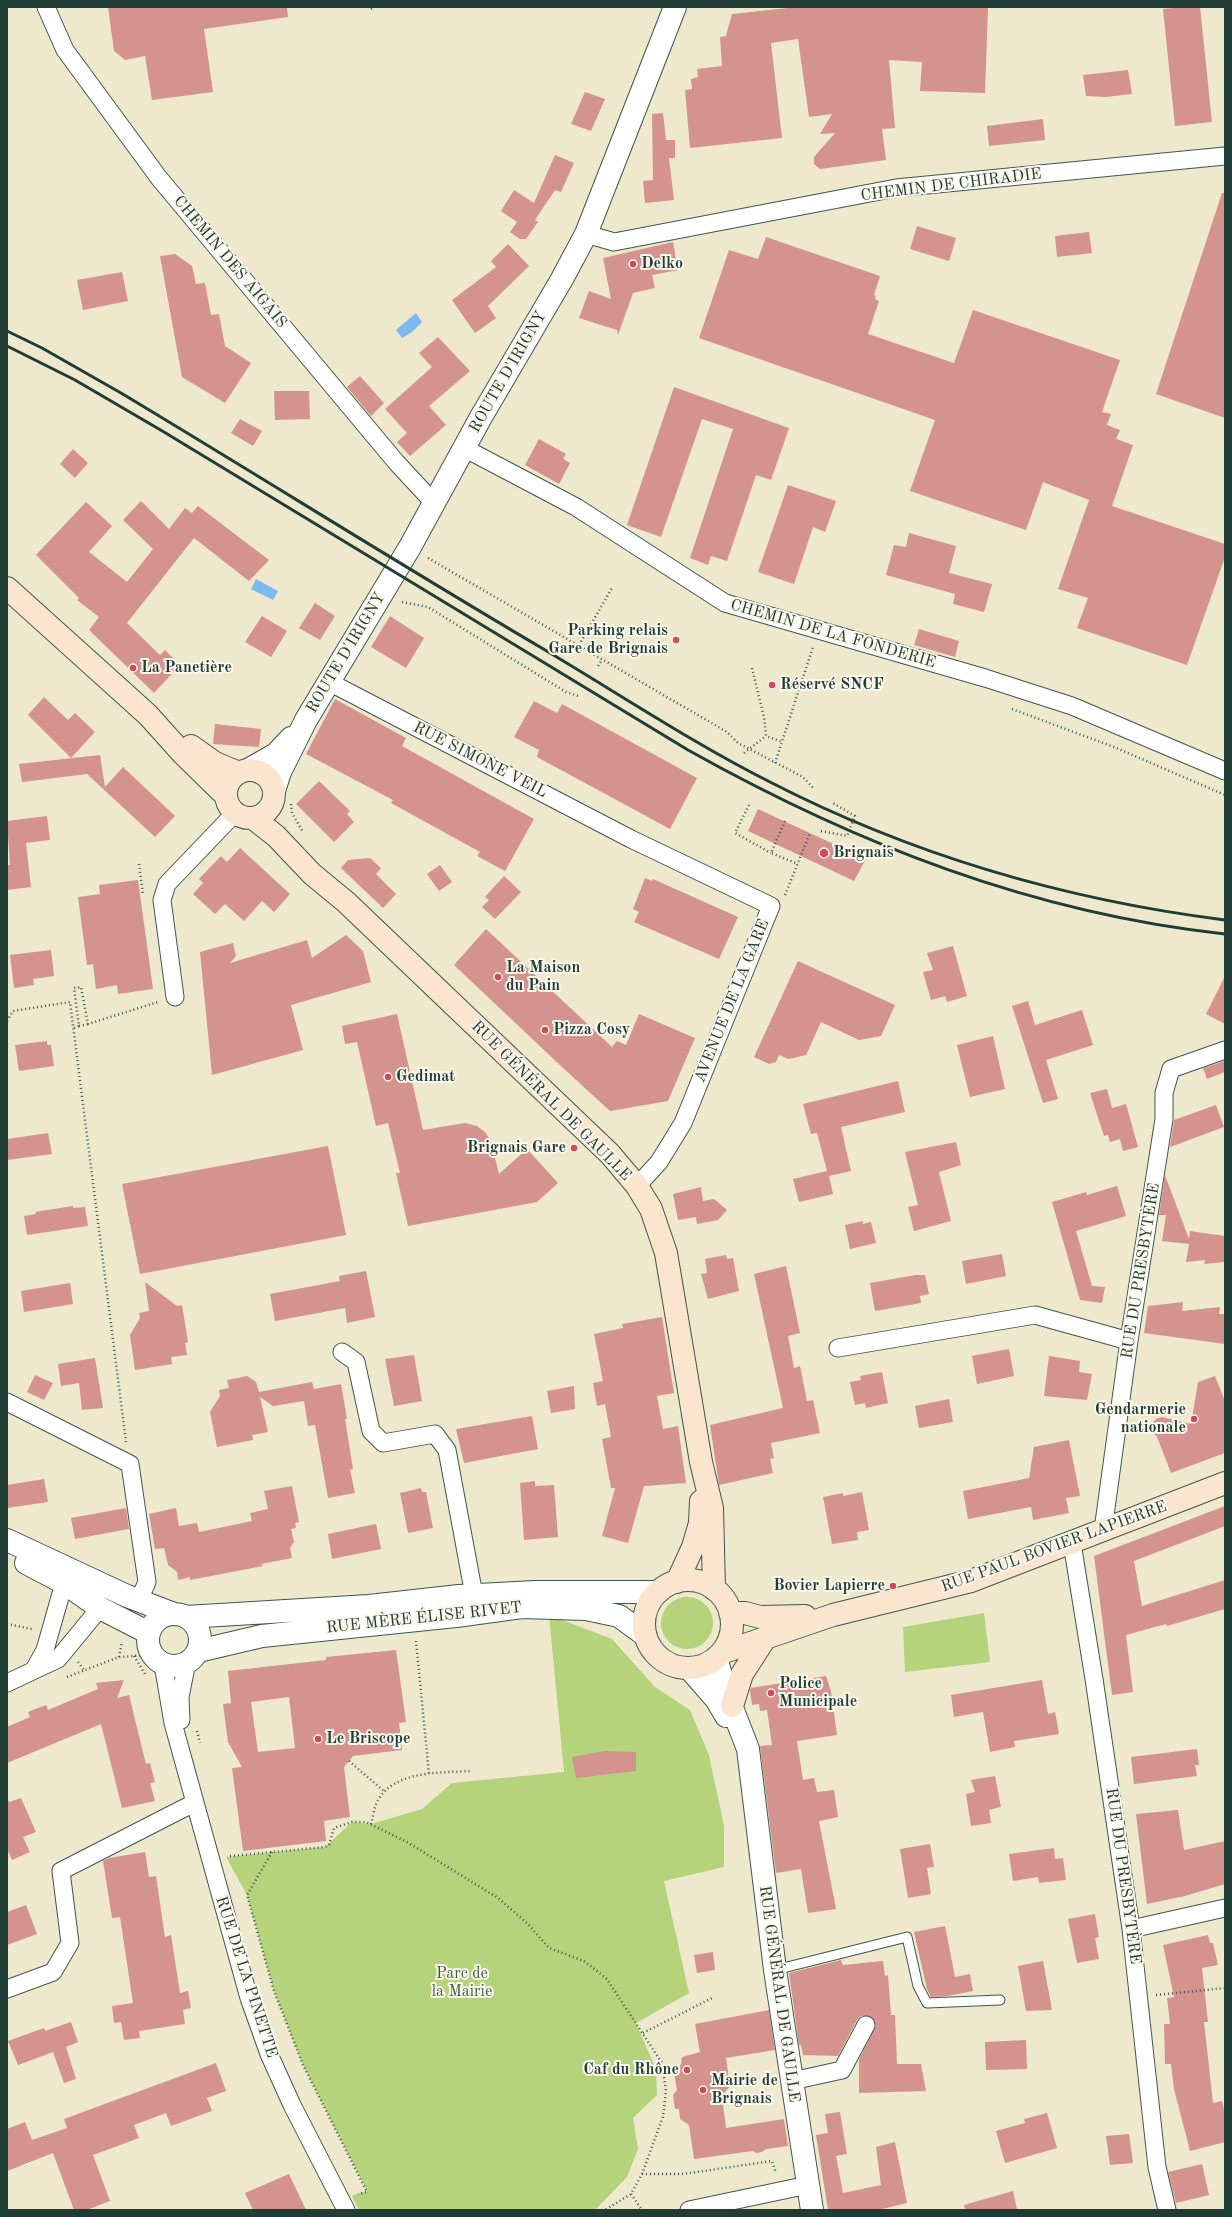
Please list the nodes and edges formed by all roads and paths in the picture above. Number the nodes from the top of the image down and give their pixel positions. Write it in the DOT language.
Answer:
graph roads {
  1 [pos="46,7"];
  2 [pos="675,7"];
  3 [pos="1225,156"];
  4 [pos="586,234"];
  5 [pos="464,448"];
  6 [pos="434,503"];
  7 [pos="410,547"];
  8 [pos="7,588"];
  9 [pos="612,588"];
  10 [pos="380,597"];
  11 [pos="579,646"];
  12 [pos="813,647"];
  13 [pos="602,660"];
  14 [pos="598,666"];
  15 [pos="752,668"];
  16 [pos="329,682"];
  17 [pos="578,696"];
  18 [pos="148,715"];
  19 [pos="306,720"];
  20 [pos="766,736"];
  21 [pos="783,742"];
  22 [pos="744,753"];
  23 [pos="776,763"];
  24 [pos="1225,771"];
  25 [pos="243,772"];
  26 [pos="814,789"];
  27 [pos="274,795"];
  28 [pos="833,803"];
  29 [pos="749,805"];
  30 [pos="238,809"];
  31 [pos="785,821"];
  32 [pos="821,831"];
  33 [pos="810,833"];
  34 [pos="630,839"];
  35 [pos="771,853"];
  36 [pos="798,864"];
  37 [pos="785,896"];
  38 [pos="346,902"];
  39 [pos="175,997"];
  40 [pos="7,1021"];
  41 [pos="88,1024"];
  42 [pos="79,1026"];
  43 [pos="74,1028"];
  44 [pos="1225,1050"];
  45 [pos="637,1186"];
  46 [pos="1129,1341"];
  47 [pos="838,1348"];
  48 [pos="342,1352"];
  49 [pos="7,1402"];
  50 [pos="701,1462"];
  51 [pos="130,1464"];
  52 [pos="1225,1483"];
  53 [pos="1103,1530"];
  54 [pos="7,1540"];
  55 [pos="1072,1542"];
  56 [pos="7,1554"];
  57 [pos="676,1582"];
  58 [pos="64,1583"];
  59 [pos="714,1589"];
  60 [pos="658,1592"];
  61 [pos="474,1595"];
  62 [pos="133,1598"];
  63 [pos="100,1608"];
  64 [pos="730,1614"];
  65 [pos="833,1615"];
  66 [pos="180,1616"];
  67 [pos="415,1620"];
  68 [pos="149,1633"];
  69 [pos="645,1634"];
  70 [pos="764,1640"];
  71 [pos="719,1655"];
  72 [pos="193,1656"];
  73 [pos="158,1659"];
  74 [pos="35,1668"];
  75 [pos="689,1668"];
  76 [pos="84,1670"];
  77 [pos="7,1683"];
  78 [pos="732,1706"];
  79 [pos="349,1760"];
  80 [pos="471,1771"];
  81 [pos="430,1774"];
  82 [pos="750,1777"];
  83 [pos="188,1780"];
  84 [pos="385,1792"];
  85 [pos="194,1804"];
  86 [pos="371,1824"];
  87 [pos="272,1852"];
  88 [pos="209,1858"];
  89 [pos="1225,1908"];
  90 [pos="1131,1929"];
  91 [pos="774,1970"];
  92 [pos="1225,1988"];
  93 [pos="7,1989"];
  94 [pos="1139,1997"];
  95 [pos="712,1998"];
  96 [pos="1000,2000"];
  97 [pos="866,2025"];
  98 [pos="643,2033"];
  99 [pos="792,2081"];
  100 [pos="642,2174"];
  101 [pos="808,2185"];
  102 [pos="783,2190"];
  103 [pos="631,2194"];
  104 [pos="349,2203"];
  105 [pos="605,2210"];
  106 [pos="642,2210"];
  107 [pos="689,2210"];
  108 [pos="812,2210"];
  109 [pos="1167,2210"];
  1 -- 6 [label="street, CHEMIN DES AIGAIS"];
  2 -- 4 [label="street, ROUTE D'IRIGNY"];
  3 -- 4 [label="street, CHEMIN DE CHIRADIE"];
  4 -- 5 [label="street, ROUTE D'IRIGNY"];
  5 -- 6 [label="street, ROUTE D'IRIGNY"];
  5 -- 24 [label="street, CHEMIN DE LA FONDERIE"];
  6 -- 7 [label="street, ROUTE D'IRIGNY"];
  7 -- 10 [label="street, ROUTE D'IRIGNY"];
  7 -- 11 [label="path"];
  8 -- 18 [label="main road, RUE GÉNÉRAL DE GAULLE"];
  9 -- 11 [label="path"];
  10 -- 16 [label="street, ROUTE D'IRIGNY"];
  10 -- 17 [label="path"];
  11 -- 13 [label="path"];
  12 -- 21 [label="path"];
  13 -- 14 [label="path"];
  13 -- 23 [label="path"];
  15 -- 20 [label="path"];
  16 -- 19 [label="street, ROUTE D'IRIGNY"];
  16 -- 34 [label="street, RUE SIMONE VEIL"];
  18 -- 25 [label="main road, RUE GÉNÉRAL DE GAULLE"];
  18 -- 30 [label="main road, RUE GÉNÉRAL DE GAULLE"];
  19 -- 25 [label="street, ROUTE D'IRIGNY"];
  19 -- 27 [label="street, ROUTE D'IRIGNY"];
  20 -- 21 [label="path"];
  20 -- 22 [label="path"];
  21 -- 23 [label="path"];
  23 -- 26 [label="path"];
  25 -- 27 [label="main road"];
  25 -- 30 [label="main road"];
  27 -- 30 [label="main road"];
  27 -- 38 [label="main road, RUE GÉNÉRAL DE GAULLE"];
  28 -- 32 [label="path"];
  29 -- 35 [label="path"];
  30 -- 38 [label="main road, RUE GÉNÉRAL DE GAULLE"];
  30 -- 39 [label="street"];
  31 -- 35 [label="path"];
  33 -- 36 [label="path"];
  34 -- 45 [label="street, AVENUE DE LA GARE"];
  35 -- 36 [label="path"];
  36 -- 37 [label="path"];
  38 -- 45 [label="main road, RUE GÉNÉRAL DE GAULLE"];
  39 -- 41 [label="path"];
  40 -- 43 [label="path"];
  41 -- 42 [label="path"];
  41 -- 42 [label="path"];
  42 -- 43 [label="path"];
  43 -- 51 [label="path"];
  44 -- 46 [label="street, RUE DU PRESBYTÈRE"];
  45 -- 50 [label="main road, RUE GÉNÉRAL DE GAULLE"];
  46 -- 47 [label="street"];
  46 -- 53 [label="street, RUE DU PRESBYTÈRE"];
  48 -- 61 [label="street, RUE MÈRE ÉLISE RIVET"];
  49 -- 51 [label="street"];
  50 -- 57 [label="main road, RUE GÉNÉRAL DE GAULLE"];
  50 -- 59 [label="main road, RUE GÉNÉRAL DE GAULLE"];
  51 -- 62 [label="street"];
  52 -- 53 [label="main road, RUE PAUL BOVIER LAPIERRE"];
  53 -- 55 [label="main road, RUE PAUL BOVIER LAPIERRE"];
  54 -- 62 [label="street, RUE MÈRE ÉLISE RIVET"];
  55 -- 65 [label="main road, RUE PAUL BOVIER LAPIERRE"];
  55 -- 90 [label="street, RUE DU PRESBYTÈRE"];
  56 -- 58 [label="street"];
  57 -- 59 [label="main road"];
  57 -- 60 [label="main road"];
  58 -- 62 [label="street"];
  58 -- 63 [label="street"];
  58 -- 74 [label="street"];
  59 -- 64 [label="main road"];
  60 -- 61 [label="street, RUE MÈRE ÉLISE RIVET"];
  60 -- 69 [label="main road"];
  61 -- 66 [label="street, RUE MÈRE ÉLISE RIVET"];
  62 -- 66 [label="street, RUE MÈRE ÉLISE RIVET"];
  63 -- 68 [label="street"];
  63 -- 74 [label="street"];
  64 -- 65 [label="main road"];
  64 -- 71 [label="main road"];
  65 -- 70 [label="main road"];
  66 -- 68 [label="street"];
  66 -- 72 [label="street"];
  67 -- 69 [label="street, RUE MÈRE ÉLISE RIVET"];
  67 -- 72 [label="street, RUE MÈRE ÉLISE RIVET"];
  67 -- 81 [label="path"];
  68 -- 73 [label="street"];
  69 -- 75 [label="main road"];
  70 -- 71 [label="main road"];
  70 -- 78 [label="main road"];
  71 -- 75 [label="main road"];
  71 -- 78 [label="street, RUE GÉNÉRAL DE GAULLE"];
  72 -- 73 [label="street"];
  72 -- 83 [label="street, RUE DE LA PINETTE"];
  73 -- 76 [label="path"];
  73 -- 83 [label="street, RUE DE LA PINETTE"];
  74 -- 77 [label="street"];
  75 -- 82 [label="street, RUE GÉNÉRAL DE GAULLE"];
  78 -- 82 [label="street, RUE GÉNÉRAL DE GAULLE"];
  79 -- 84 [label="path"];
  80 -- 81 [label="path"];
  81 -- 84 [label="path"];
  82 -- 91 [label="street, RUE GÉNÉRAL DE GAULLE"];
  83 -- 85 [label="street, RUE DE LA PINETTE"];
  84 -- 86 [label="path"];
  85 -- 88 [label="street, RUE DE LA PINETTE"];
  85 -- 93 [label="street"];
  86 -- 87 [label="path"];
  86 -- 98 [label="path"];
  87 -- 88 [label="path"];
  87 -- 104 [label="path"];
  88 -- 104 [label="street, RUE DE LA PINETTE"];
  89 -- 90 [label="street"];
  90 -- 94 [label="street, RUE DU PRESBYTÈRE"];
  91 -- 96 [label="lane"];
  91 -- 99 [label="street, RUE GÉNÉRAL DE GAULLE"];
  92 -- 94 [label="path"];
  94 -- 109 [label="street, RUE DU PRESBYTÈRE"];
  95 -- 98 [label="path"];
  97 -- 99 [label="street"];
  98 -- 100 [label="path"];
  99 -- 101 [label="street, RUE GÉNÉRAL DE GAULLE"];
  100 -- 102 [label="path"];
  100 -- 103 [label="path"];
  101 -- 102 [label="street"];
  101 -- 108 [label="street, RUE GÉNÉRAL DE GAULLE"];
  102 -- 107 [label="street"];
  103 -- 105 [label="path"];
  103 -- 106 [label="path"];
}
